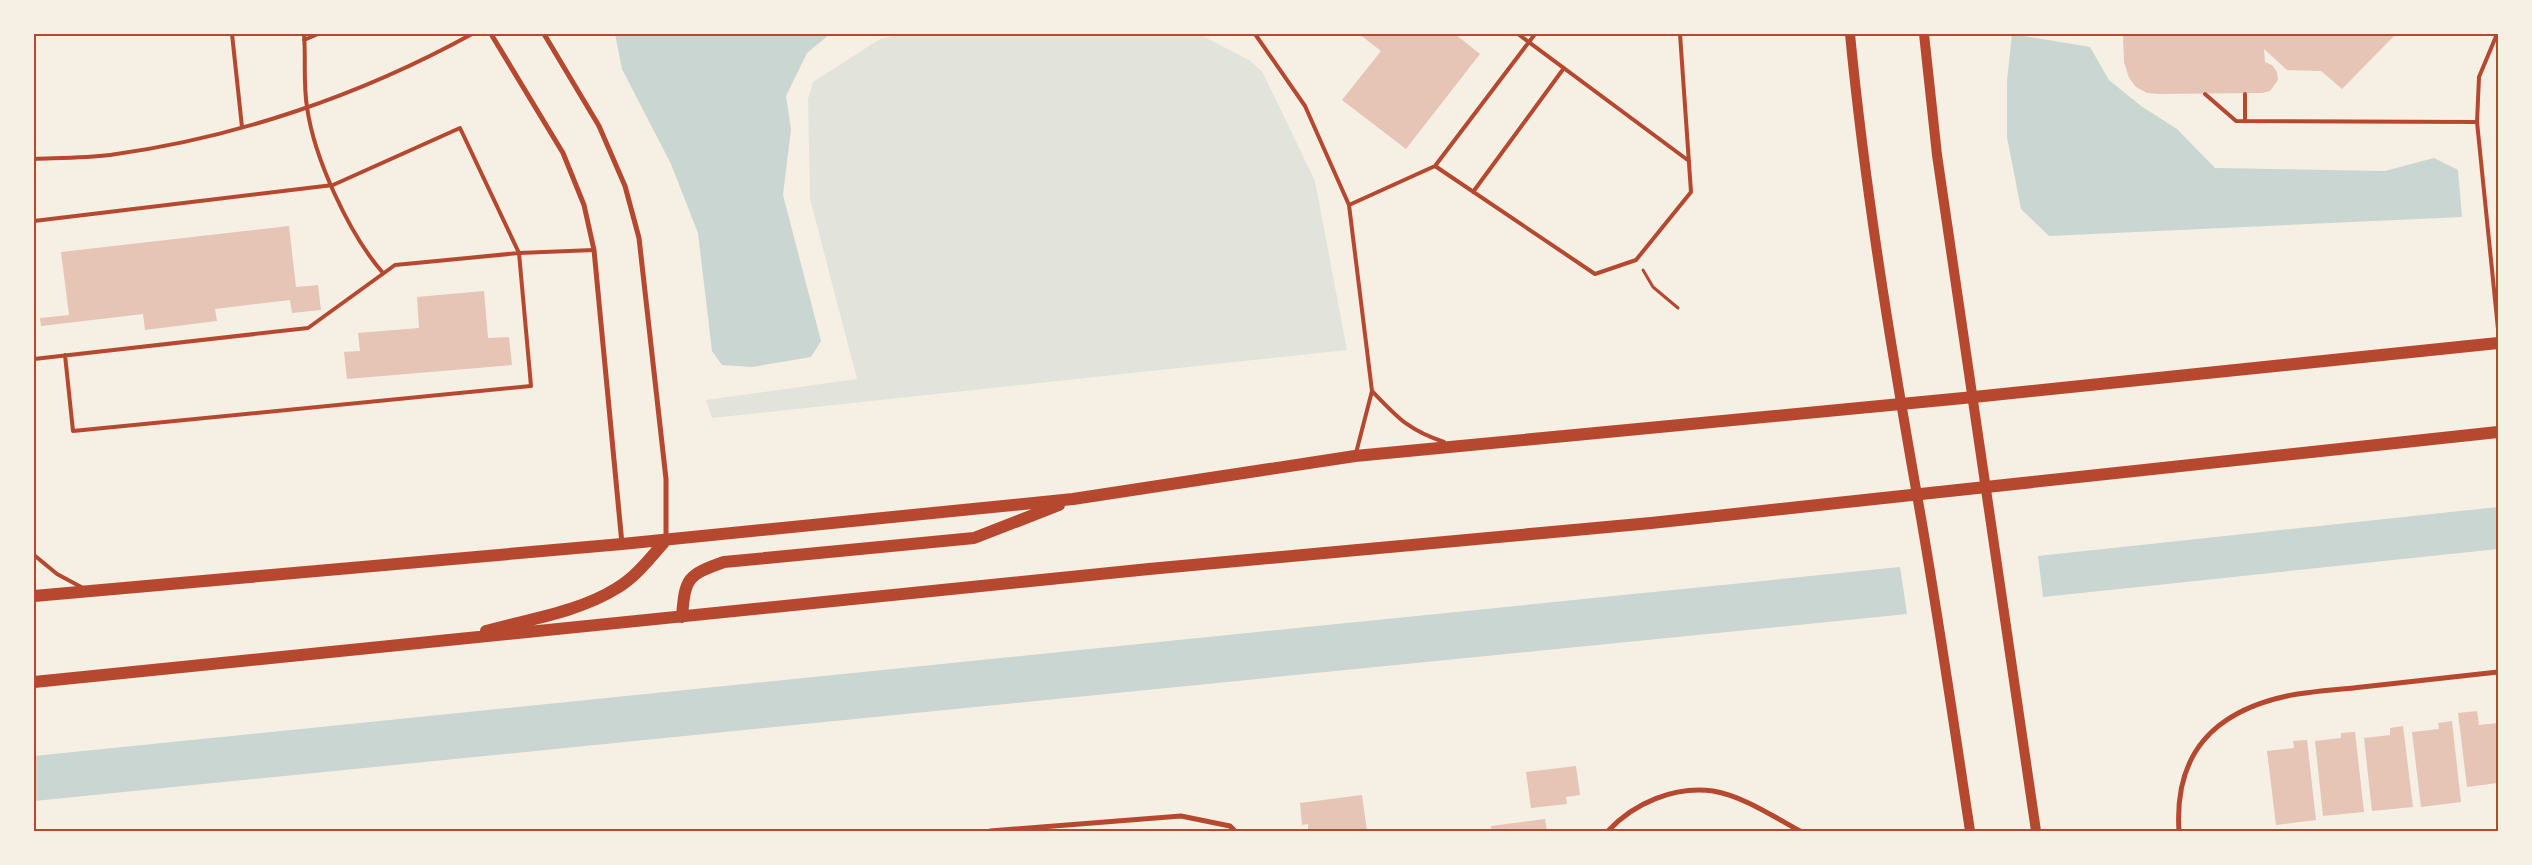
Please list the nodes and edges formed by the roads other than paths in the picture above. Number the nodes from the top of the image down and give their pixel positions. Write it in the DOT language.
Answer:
graph roads {
  1 [pos="232,34"];
  2 [pos="304,34"];
  3 [pos="318,34"];
  4 [pos="472,34"];
  5 [pos="491,34"];
  6 [pos="544,34"];
  7 [pos="1255,34"];
  8 [pos="1518,34"];
  9 [pos="1535,34"];
  10 [pos="1680,34"];
  11 [pos="1850,34"];
  12 [pos="1924,34"];
  13 [pos="2498,34"];
  14 [pos="304,40"];
  15 [pos="1528,42"];
  16 [pos="1564,68"];
  17 [pos="2205,94"];
  18 [pos="2245,94"];
  19 [pos="307,107"];
  20 [pos="2245,121"];
  21 [pos="2477,122"];
  22 [pos="242,127"];
  23 [pos="34,159"];
  24 [pos="1689,161"];
  25 [pos="1435,166"];
  26 [pos="333,185"];
  27 [pos="1473,192"];
  28 [pos="1348,205"];
  29 [pos="34,221"];
  30 [pos="594,250"];
  31 [pos="519,253"];
  32 [pos="383,274"];
  33 [pos="2498,329"];
  34 [pos="2498,342"];
  35 [pos="65,355"];
  36 [pos="34,359"];
  37 [pos="1372,391"];
  38 [pos="1974,397"];
  39 [pos="1900,404"];
  40 [pos="2498,432"];
  41 [pos="1456,446"];
  42 [pos="1355,456"];
  43 [pos="1986,488"];
  44 [pos="1917,495"];
  45 [pos="1073,499"];
  46 [pos="666,540"];
  47 [pos="622,544"];
  48 [pos="34,555"];
  49 [pos="89,591"];
  50 [pos="34,596"];
  51 [pos="682,617"];
  52 [pos="450,641"];
  53 [pos="2498,672"];
  54 [pos="34,682"];
  55 [pos="990,831"];
  56 [pos="1235,831"];
  57 [pos="1608,831"];
  58 [pos="1800,831"];
  59 [pos="1970,831"];
  60 [pos="2036,831"];
  61 [pos="2178,831"];
  1 -- 22 [label="lane"];
  2 -- 14 [label="lane"];
  3 -- 14 [label="lane"];
  4 -- 19 [label="lane"];
  5 -- 30 [label="street"];
  6 -- 46 [label="street"];
  7 -- 28 [label="lane"];
  8 -- 15 [label="lane"];
  9 -- 15 [label="lane"];
  10 -- 24 [label="lane"];
  11 -- 39 [label="main road"];
  12 -- 38 [label="main road"];
  13 -- 21 [label="lane"];
  14 -- 19 [label="lane"];
  15 -- 16 [label="lane"];
  15 -- 25 [label="lane"];
  16 -- 24 [label="lane"];
  16 -- 27 [label="lane"];
  17 -- 20 [label="lane"];
  18 -- 20 [label="lane"];
  19 -- 22 [label="lane"];
  19 -- 26 [label="lane"];
  20 -- 21 [label="lane"];
  21 -- 33 [label="lane"];
  22 -- 23 [label="lane"];
  24 -- 27 [label="lane"];
  25 -- 27 [label="lane"];
  25 -- 28 [label="lane"];
  26 -- 29 [label="lane"];
  26 -- 31 [label="lane"];
  26 -- 32 [label="lane"];
  28 -- 37 [label="lane"];
  30 -- 31 [label="lane"];
  30 -- 47 [label="street"];
  31 -- 32 [label="lane"];
  31 -- 35 [label="lane"];
  32 -- 35 [label="lane"];
  34 -- 38 [label="main road"];
  35 -- 36 [label="lane"];
  37 -- 41 [label="lane"];
  37 -- 42 [label="lane"];
  38 -- 39 [label="main road"];
  38 -- 43 [label="main road"];
  39 -- 41 [label="main road"];
  39 -- 44 [label="main road"];
  40 -- 43 [label="main road"];
  41 -- 42 [label="main road"];
  42 -- 45 [label="main road"];
  43 -- 44 [label="main road"];
  43 -- 60 [label="main road"];
  44 -- 51 [label="main road"];
  44 -- 59 [label="main road"];
  45 -- 46 [label="main road"];
  45 -- 51 [label="main road"];
  46 -- 47 [label="main road"];
  46 -- 52 [label="main road"];
  47 -- 49 [label="main road"];
  48 -- 49 [label="lane"];
  49 -- 50 [label="main road"];
  51 -- 52 [label="main road"];
  52 -- 54 [label="main road"];
  53 -- 61 [label="street"];
  55 -- 56 [label="street"];
  57 -- 58 [label="street"];
}
